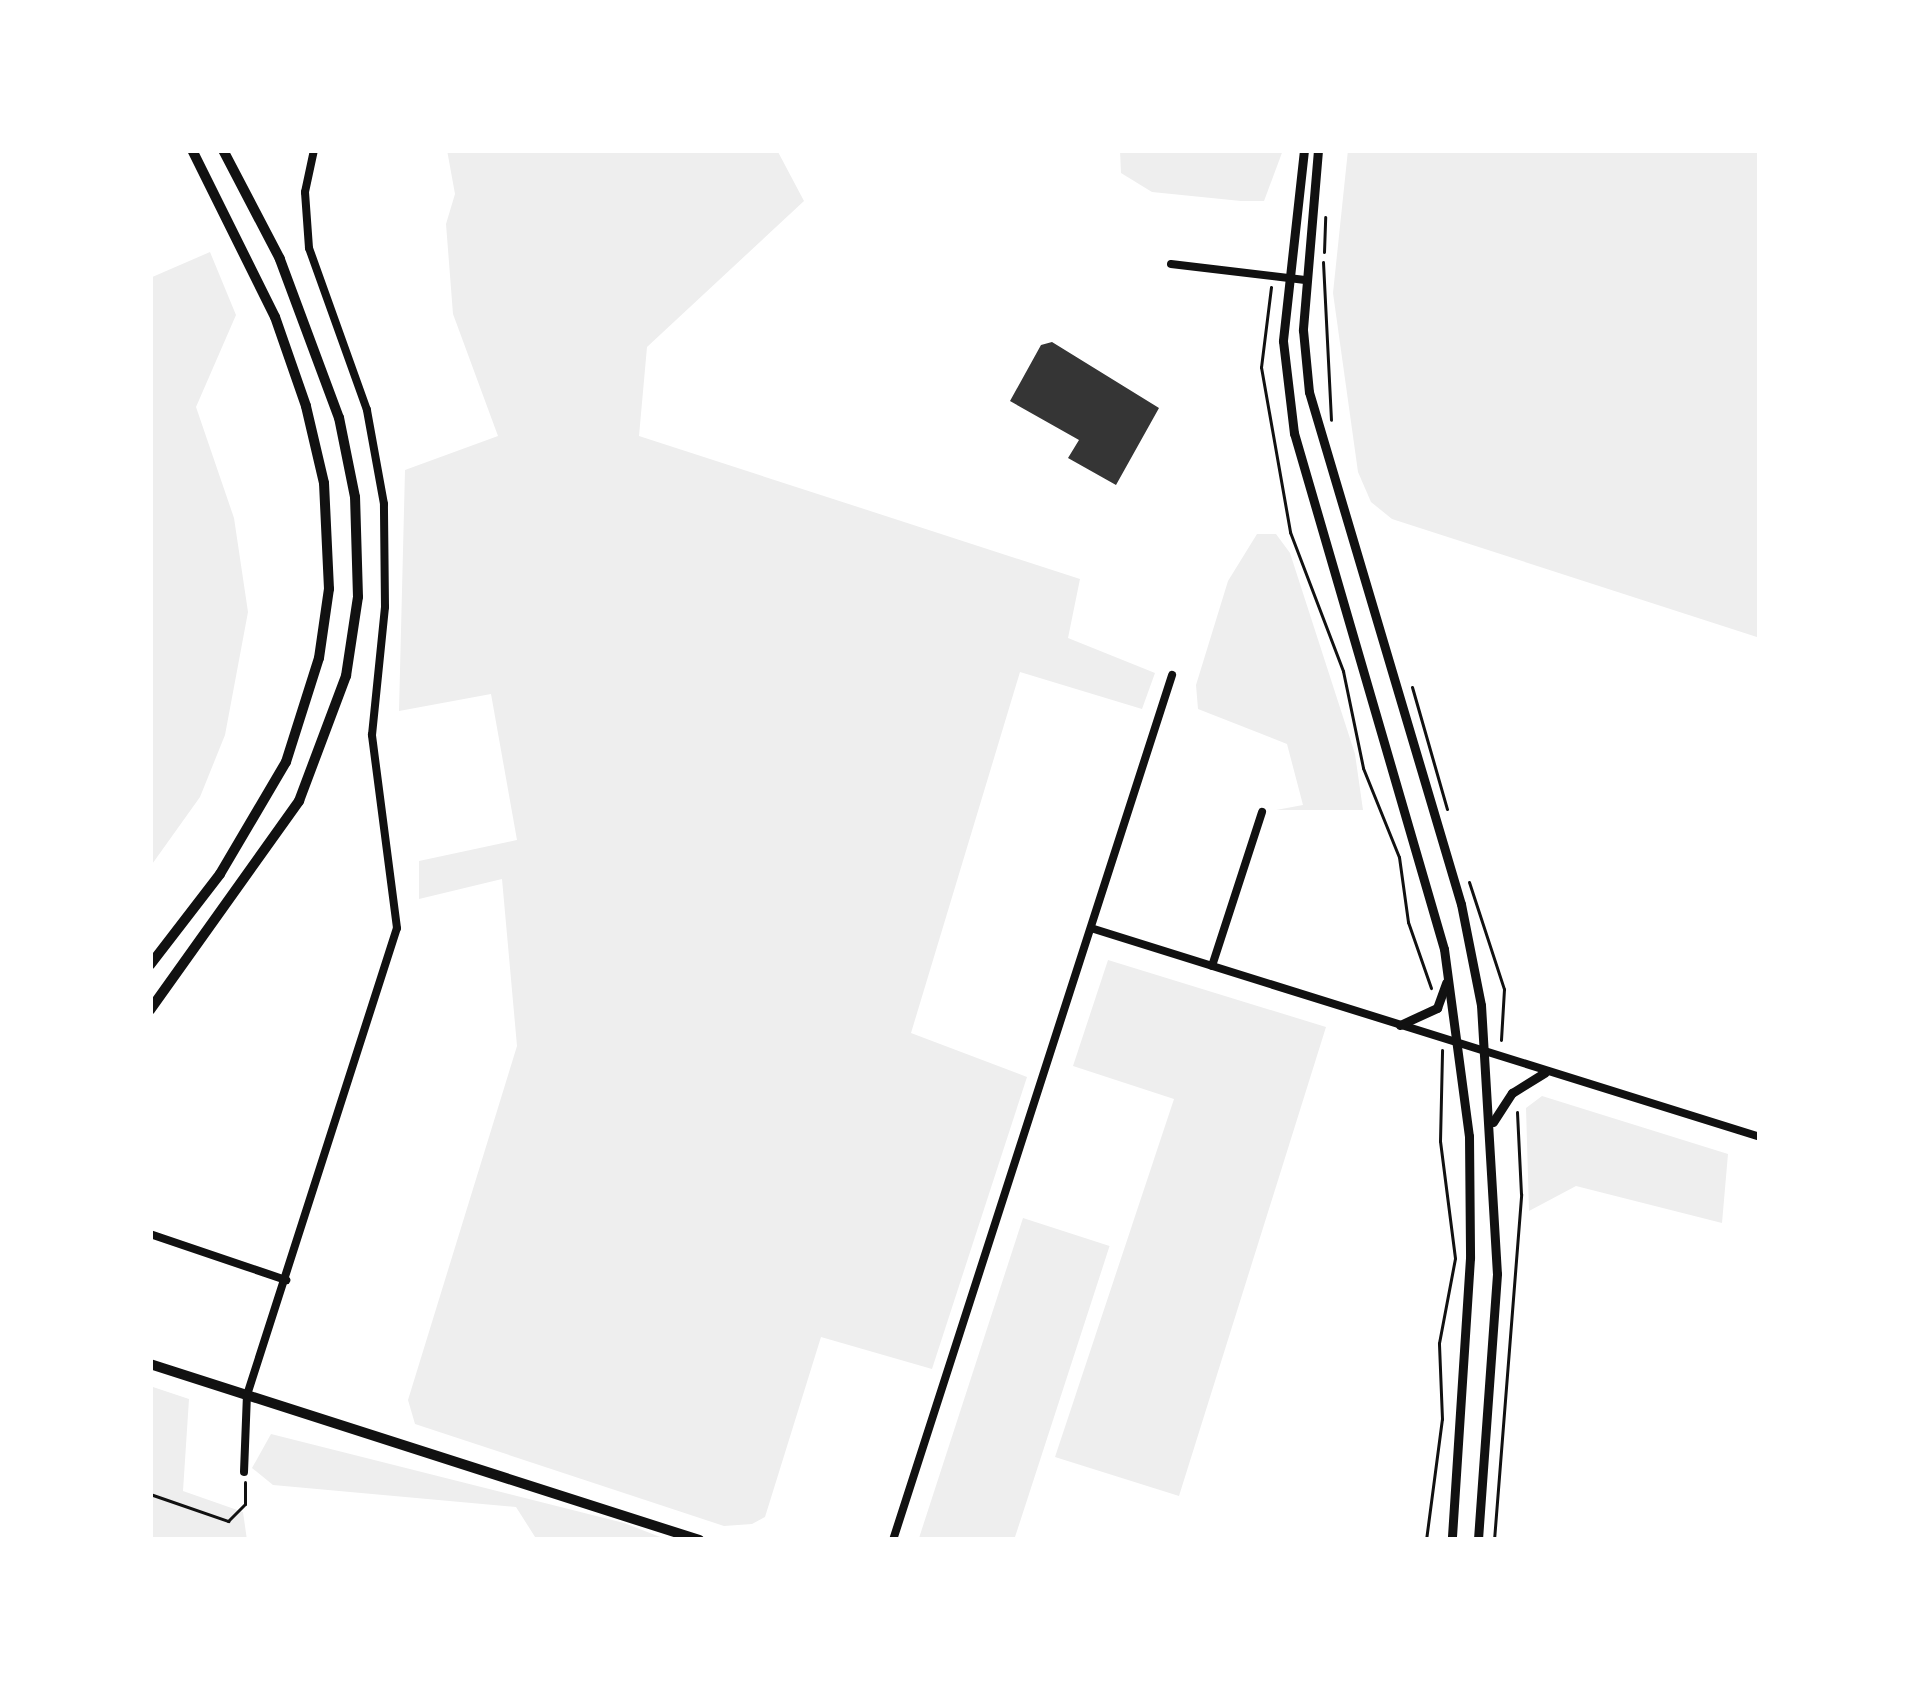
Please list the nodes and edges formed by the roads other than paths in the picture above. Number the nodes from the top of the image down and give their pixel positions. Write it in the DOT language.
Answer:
graph roads {
  1 [pos="192,150"];
  2 [pos="223,150"];
  3 [pos="314,150"];
  4 [pos="1304,150"];
  5 [pos="1318,150"];
  6 [pos="1171,264"];
  7 [pos="1279,277"];
  8 [pos="1305,280"];
  9 [pos="1172,675"];
  10 [pos="1262,812"];
  11 [pos="1094,929"];
  12 [pos="150,965"];
  13 [pos="1212,966"];
  14 [pos="1447,966"];
  15 [pos="150,1010"];
  16 [pos="1400,1025"];
  17 [pos="1459,1043"];
  18 [pos="1485,1052"];
  19 [pos="1545,1072"];
  20 [pos="1493,1122"];
  21 [pos="1760,1137"];
  22 [pos="150,1234"];
  23 [pos="286,1280"];
  24 [pos="150,1364"];
  25 [pos="247,1395"];
  26 [pos="244,1472"];
  27 [pos="699,1540"];
  28 [pos="892,1540"];
  29 [pos="1452,1540"];
  30 [pos="1478,1540"];
  1 -- 12 [label="main road"];
  2 -- 15 [label="main road"];
  3 -- 23 [label="street"];
  4 -- 7 [label="street"];
  5 -- 8 [label="street"];
  6 -- 7 [label="street"];
  7 -- 8 [label="street"];
  7 -- 14 [label="street"];
  8 -- 18 [label="street"];
  9 -- 11 [label="street"];
  10 -- 13 [label="street"];
  11 -- 13 [label="street"];
  11 -- 28 [label="street"];
  13 -- 16 [label="street"];
  14 -- 16 [label="street"];
  14 -- 17 [label="street"];
  16 -- 17 [label="street"];
  17 -- 18 [label="street"];
  17 -- 29 [label="street"];
  18 -- 19 [label="street"];
  18 -- 20 [label="street"];
  19 -- 20 [label="street"];
  19 -- 21 [label="street"];
  20 -- 30 [label="street"];
  22 -- 23 [label="street"];
  23 -- 25 [label="street"];
  24 -- 25 [label="main road"];
  25 -- 26 [label="street"];
  25 -- 27 [label="main road"];
}
